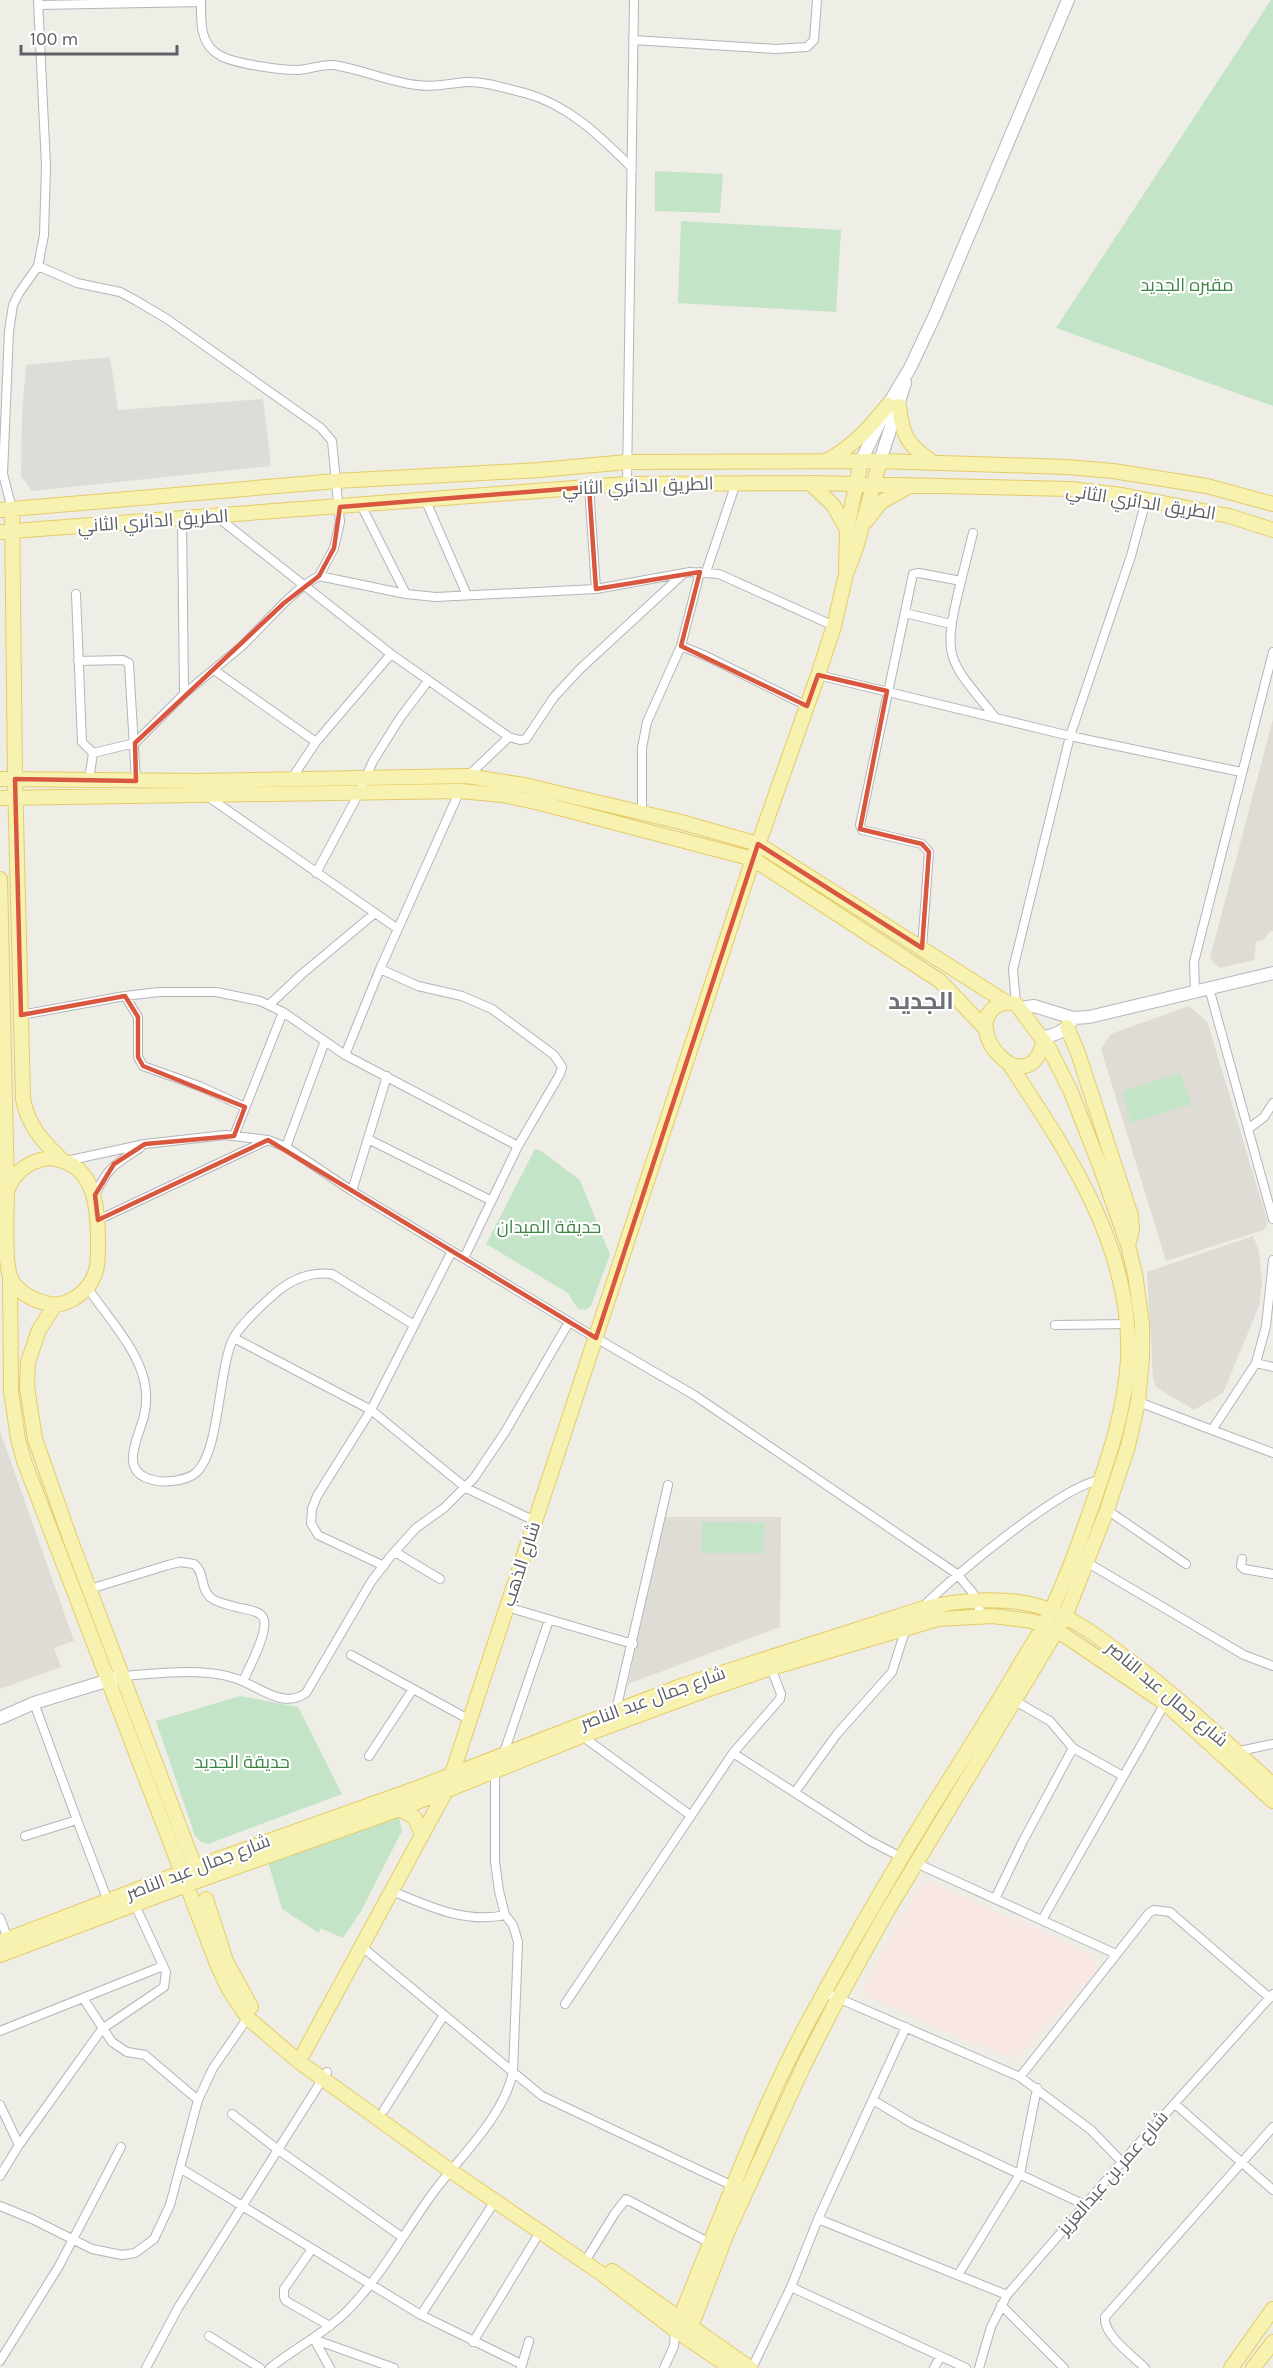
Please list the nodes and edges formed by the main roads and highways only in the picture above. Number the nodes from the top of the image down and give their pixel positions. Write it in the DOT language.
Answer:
graph roads {
  1 [pos="826,461"];
  2 [pos="861,461"];
  3 [pos="880,461"];
  4 [pos="936,464"];
  5 [pos="810,483"];
  6 [pos="855,484"];
  7 [pos="873,484"];
  8 [pos="912,486"];
  9 [pos="1273,504"];
  10 [pos="6,510"];
  11 [pos="853,530"];
  12 [pos="1273,530"];
  13 [pos="6,532"];
  14 [pos="0,779"];
  15 [pos="15,779"];
  16 [pos="16,797"];
  17 [pos="0,798"];
  18 [pos="758,844"];
  19 [pos="753,859"];
  20 [pos="0,879"];
  21 [pos="1014,1005"];
  22 [pos="1070,1022"];
  23 [pos="984,1027"];
  24 [pos="2,1032"];
  25 [pos="1042,1040"];
  26 [pos="1010,1065"];
  27 [pos="3,1135"];
  28 [pos="64,1160"];
  29 [pos="22,1168"];
  30 [pos="3,1171"];
  31 [pos="7,1191"];
  32 [pos="1128,1245"];
  33 [pos="4,1256"];
  34 [pos="10,1277"];
  35 [pos="55,1305"];
  36 [pos="1051,1611"];
  37 [pos="1065,1617"];
  38 [pos="1044,1625"];
  39 [pos="1058,1631"];
  40 [pos="1229,1753"];
  41 [pos="451,1774"];
  42 [pos="1273,1785"];
  43 [pos="447,1790"];
  44 [pos="1273,1801"];
  45 [pos="400,1809"];
  46 [pos="422,1834"];
  47 [pos="198,1874"];
  48 [pos="184,1879"];
  49 [pos="206,1899"];
  50 [pos="4,1941"];
  51 [pos="0,1955"];
  52 [pos="251,2015"];
  53 [pos="303,2054"];
  54 [pos="325,2076"];
  55 [pos="454,2167"];
  56 [pos="1273,2309"];
  57 [pos="683,2327"];
  58 [pos="1273,2342"];
  59 [pos="731,2368"];
  60 [pos="751,2368"];
  61 [pos="1231,2368"];
  62 [pos="1254,2368"];
  1 -- 2 [label="main road, الطريق الدائري الثاني"];
  1 -- 4 [label="main road"];
  1 -- 10 [label="main road, الطريق الدائري الثاني"];
  2 -- 3 [label="main road, الطريق الدائري الثاني"];
  2 -- 6 [label="main road"];
  3 -- 4 [label="main road, الطريق الدائري الثاني"];
  3 -- 7 [label="main road"];
  4 -- 9 [label="main road, الطريق الدائري الثاني"];
  5 -- 6 [label="main road, الطريق الدائري الثاني"];
  5 -- 11 [label="main road"];
  5 -- 13 [label="main road, الطريق الدائري الثاني"];
  6 -- 7 [label="main road, الطريق الدائري الثاني"];
  6 -- 11 [label="main road"];
  7 -- 8 [label="main road, الطريق الدائري الثاني"];
  7 -- 11 [label="main road"];
  8 -- 11 [label="main road"];
  8 -- 12 [label="main road, الطريق الدائري الثاني"];
  10 -- 13 [label="main road"];
  11 -- 18 [label="main road, شارع الذهب"];
  13 -- 15 [label="main road"];
  14 -- 15 [label="main road"];
  15 -- 16 [label="main road"];
  15 -- 18 [label="main road"];
  16 -- 17 [label="main road"];
  16 -- 19 [label="main road"];
  16 -- 28 [label="main road"];
  18 -- 19 [label="main road, شارع الذهب"];
  18 -- 21 [label="main road"];
  19 -- 23 [label="main road"];
  19 -- 41 [label="main road, شارع الذهب"];
  20 -- 24 [label="main road"];
  21 -- 23 [label="main road"];
  21 -- 25 [label="main road"];
  22 -- 32 [label="main road"];
  23 -- 26 [label="main road"];
  24 -- 27 [label="main road"];
  25 -- 26 [label="main road"];
  25 -- 32 [label="main road"];
  26 -- 36 [label="main road"];
  27 -- 30 [label="main road"];
  28 -- 29 [label="main road"];
  28 -- 35 [label="main road"];
  29 -- 30 [label="main road"];
  29 -- 31 [label="main road"];
  30 -- 31 [label="main road"];
  31 -- 33 [label="main road"];
  32 -- 37 [label="main road"];
  33 -- 34 [label="main road"];
  34 -- 35 [label="main road"];
  34 -- 48 [label="main road"];
  35 -- 47 [label="main road"];
  36 -- 37 [label="main road, شارع جمال عبد الناصر"];
  36 -- 38 [label="main road"];
  36 -- 41 [label="main road, شارع جمال عبد الناصر"];
  37 -- 39 [label="main road"];
  37 -- 40 [label="main road, شارع جمال عبد الناصر"];
  38 -- 39 [label="main road, شارع جمال عبد الناصر"];
  38 -- 43 [label="main road, شارع جمال عبد الناصر"];
  38 -- 57 [label="main road"];
  39 -- 40 [label="main road, شارع جمال عبد الناصر"];
  39 -- 57 [label="main road"];
  40 -- 42 [label="main road, شارع جمال عبد الناصر"];
  40 -- 44 [label="main road, شارع جمال عبد الناصر"];
  41 -- 43 [label="main road, شارع الذهب"];
  41 -- 47 [label="main road, شارع جمال عبد الناصر"];
  43 -- 45 [label="main road, شارع جمال عبد الناصر"];
  43 -- 46 [label="main road, شارع الذهب"];
  45 -- 46 [label="main road"];
  45 -- 47 [label="main road, شارع جمال عبد الناصر"];
  46 -- 53 [label="main road, شارع الذهب"];
  47 -- 48 [label="main road, شارع جمال عبد الناصر"];
  48 -- 50 [label="main road, شارع جمال عبد الناصر"];
  48 -- 51 [label="main road, شارع جمال عبد الناصر"];
  48 -- 52 [label="main road"];
  49 -- 52 [label="main road"];
  52 -- 53 [label="main road"];
  52 -- 54 [label="main road"];
  53 -- 54 [label="main road"];
  54 -- 55 [label="main road"];
  54 -- 55 [label="main road"];
  55 -- 57 [label="main road"];
  55 -- 57 [label="main road"];
  56 -- 61 [label="main road"];
  57 -- 59 [label="main road"];
  57 -- 60 [label="main road"];
  58 -- 62 [label="main road"];
}
